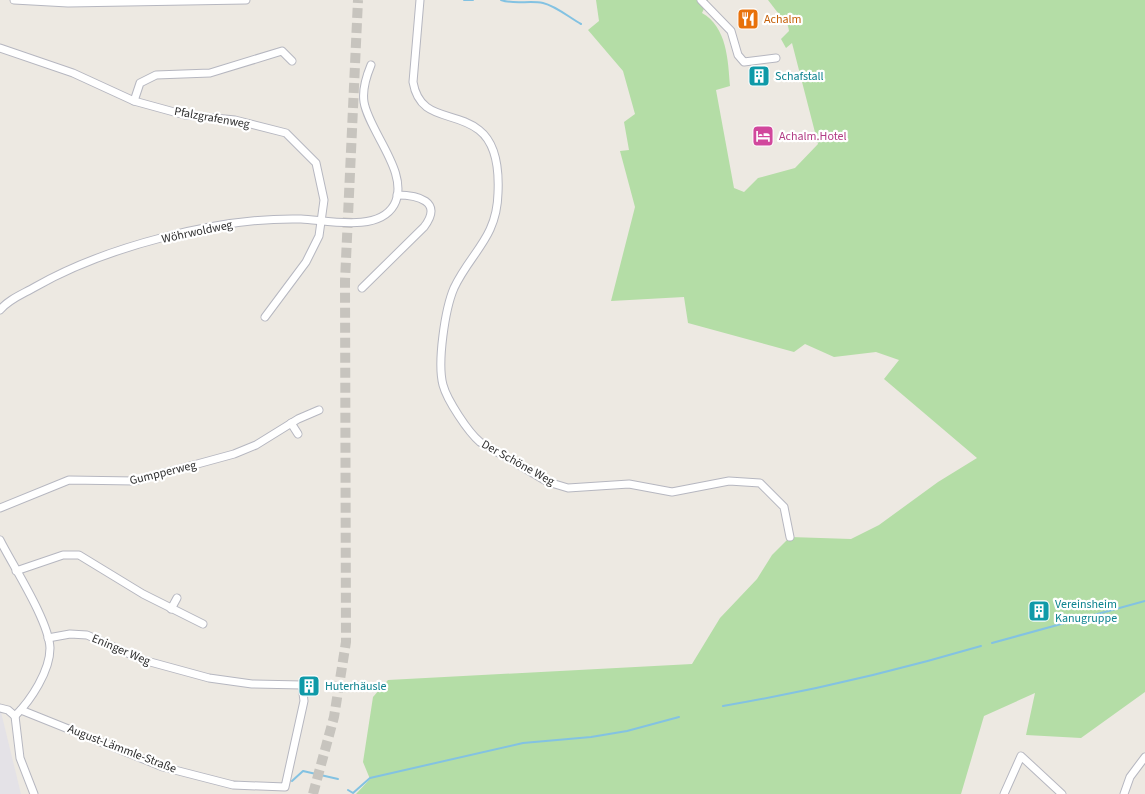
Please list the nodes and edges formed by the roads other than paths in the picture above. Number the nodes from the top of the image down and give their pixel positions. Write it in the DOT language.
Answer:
graph roads {
  1 [pos="14,0"];
  2 [pos="246,0"];
  3 [pos="420,0"];
  4 [pos="701,0"];
  5 [pos="0,48"];
  6 [pos="776,58"];
  7 [pos="292,61"];
  8 [pos="371,65"];
  9 [pos="134,101"];
  10 [pos="397,195"];
  11 [pos="322,221"];
  12 [pos="362,288"];
  13 [pos="0,310"];
  14 [pos="265,317"];
  15 [pos="319,410"];
  16 [pos="292,423"];
  17 [pos="298,434"];
  18 [pos="0,508"];
  19 [pos="790,537"];
  20 [pos="0,540"];
  21 [pos="16,571"];
  22 [pos="177,598"];
  23 [pos="172,609"];
  24 [pos="203,624"];
  25 [pos="48,638"];
  26 [pos="0,708"];
  27 [pos="18,713"];
  28 [pos="1145,757"];
  29 [pos="285,787"];
  30 [pos="34,794"];
  31 [pos="1004,794"];
  32 [pos="1062,794"];
  33 [pos="1124,794"];
  1 -- 2 [label="street"];
  3 -- 19 [label="street, Der Schöne Weg"];
  4 -- 6 [label="street"];
  5 -- 9 [label="street, Pfalzgrafenweg"];
  7 -- 9 [label="street"];
  8 -- 10 [label="street"];
  9 -- 11 [label="street, Pfalzgrafenweg"];
  10 -- 11 [label="street, Wöhrwoldweg"];
  10 -- 12 [label="street"];
  11 -- 13 [label="street, Wöhrwoldweg"];
  11 -- 14 [label="street, Pfalzgrafenweg"];
  15 -- 16 [label="street, Gumpperweg"];
  16 -- 17 [label="street"];
  16 -- 18 [label="street, Gumpperweg"];
  20 -- 21 [label="street"];
  21 -- 23 [label="street"];
  21 -- 25 [label="street"];
  22 -- 23 [label="street"];
  23 -- 24 [label="street"];
  25 -- 27 [label="street"];
  25 -- 29 [label="street, Eninger Weg"];
  26 -- 27 [label="street, August-Lämmle-Straße"];
  27 -- 29 [label="street, August-Lämmle-Straße"];
  27 -- 30 [label="street"];
  28 -- 33 [label="street"];
  31 -- 32 [label="street"];
}
